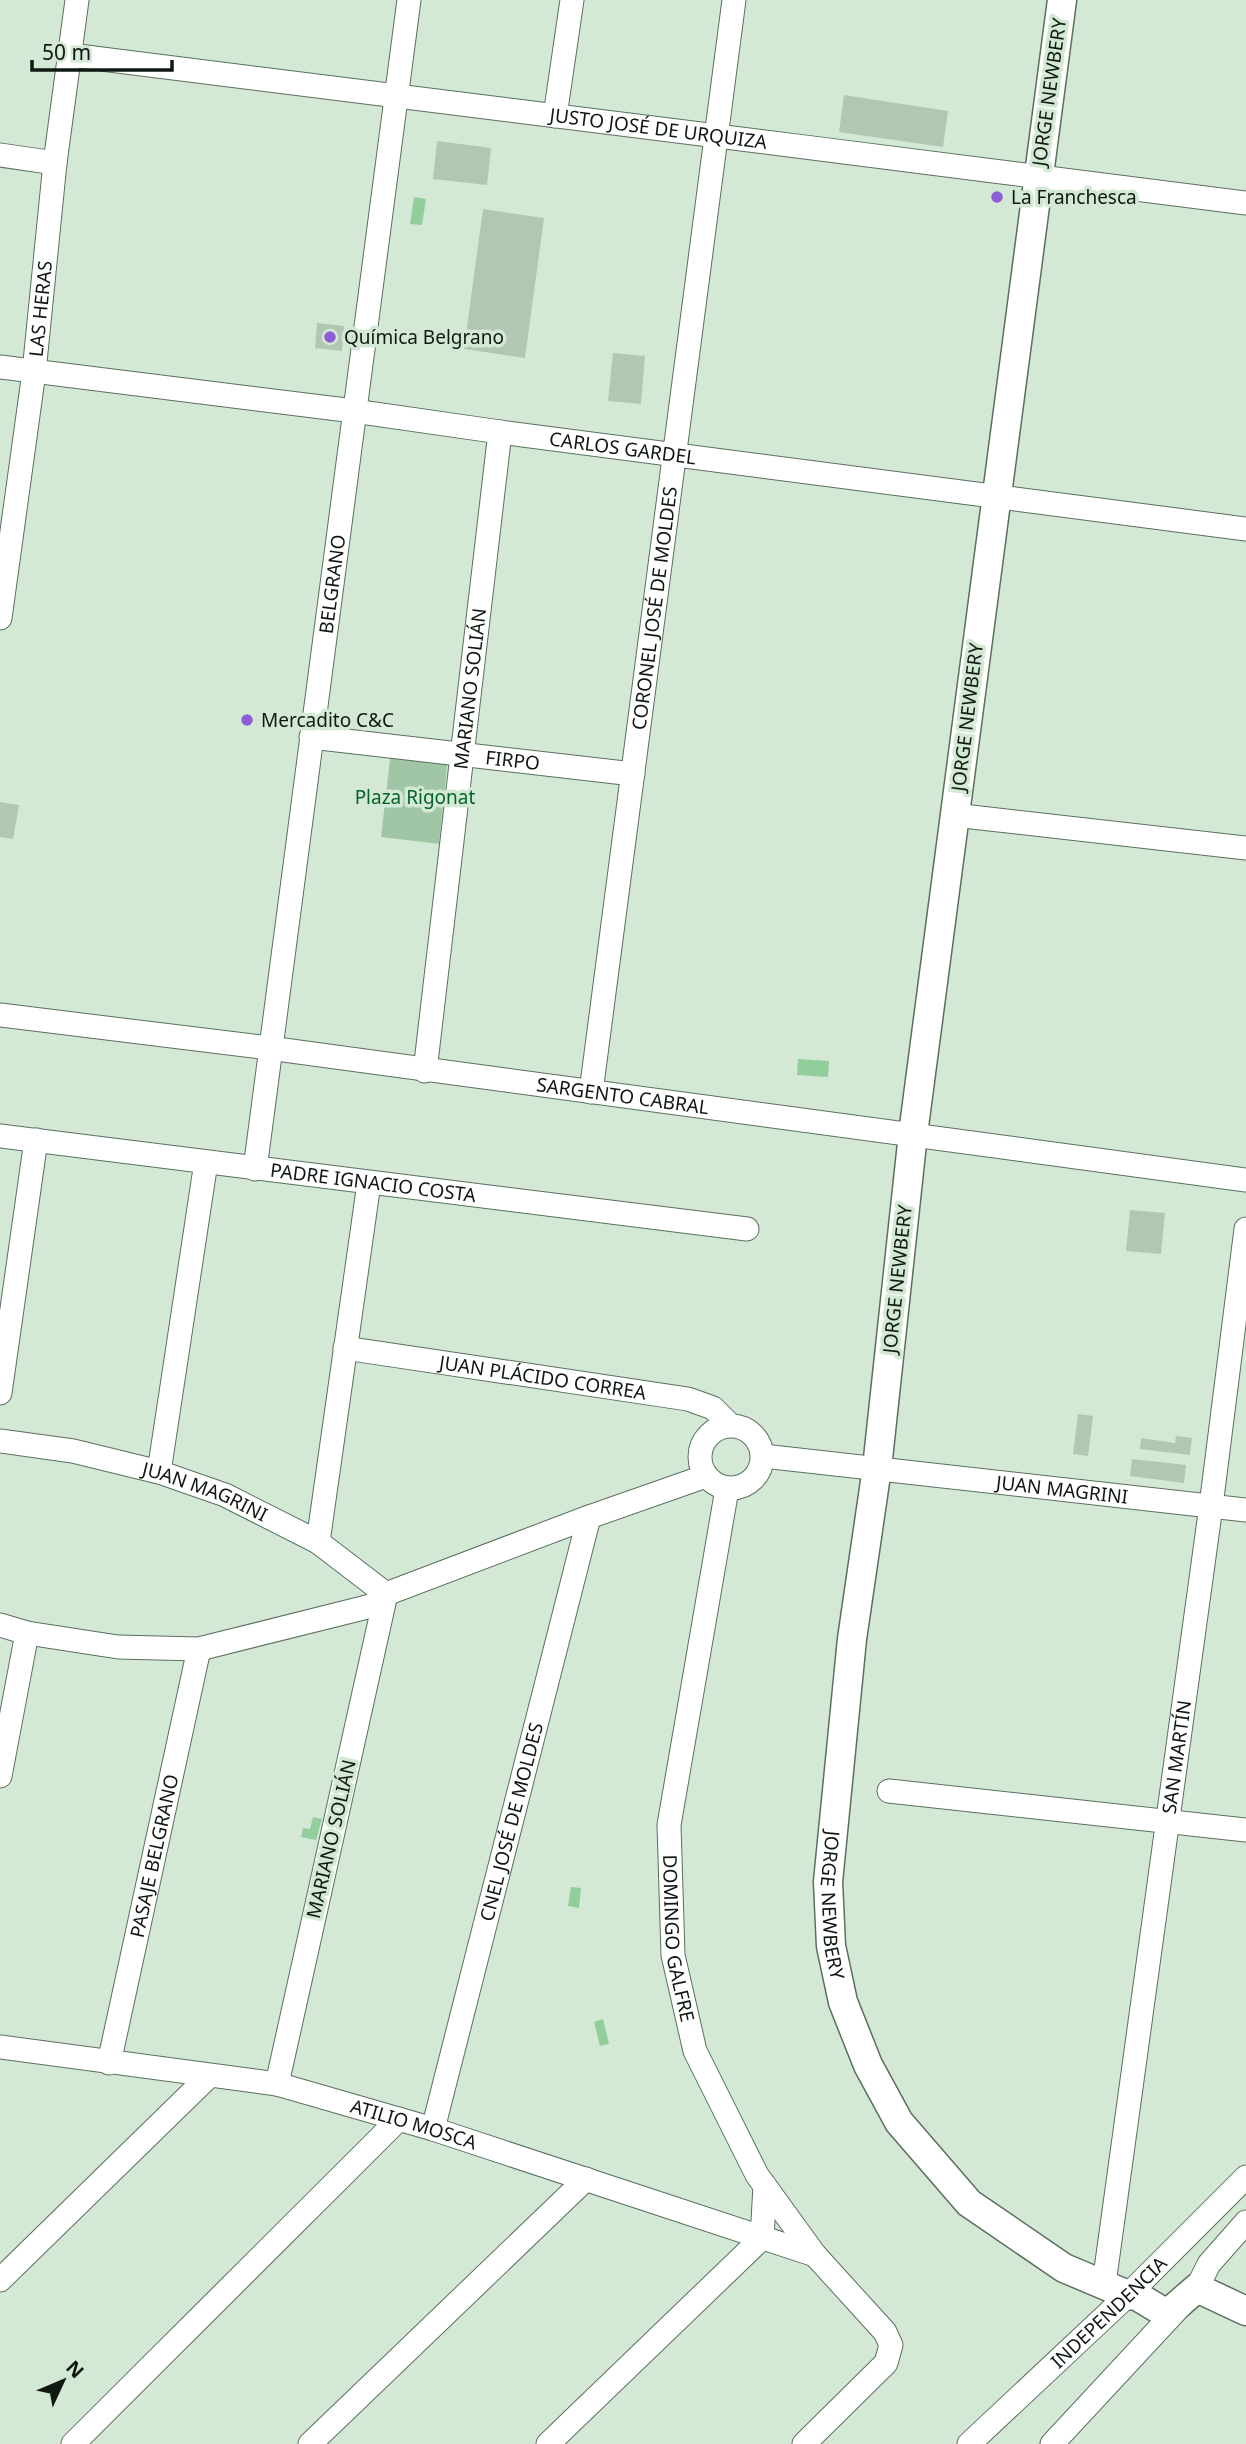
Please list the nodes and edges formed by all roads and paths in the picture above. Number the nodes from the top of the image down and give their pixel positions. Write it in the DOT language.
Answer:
graph roads {
  1 [pos="78,0"];
  2 [pos="409,0"];
  3 [pos="572,0"];
  4 [pos="734,0"];
  5 [pos="1062,0"];
  6 [pos="70,55"];
  7 [pos="397,94"];
  8 [pos="555,116"];
  9 [pos="717,137"];
  10 [pos="0,155"];
  11 [pos="55,163"];
  12 [pos="1037,177"];
  13 [pos="1246,203"];
  14 [pos="0,368"];
  15 [pos="34,372"];
  16 [pos="354,411"];
  17 [pos="499,432"];
  18 [pos="674,455"];
  19 [pos="995,497"];
  20 [pos="7,520"];
  21 [pos="1246,529"];
  22 [pos="0,618"];
  23 [pos="311,737"];
  24 [pos="462,755"];
  25 [pos="633,774"];
  26 [pos="954,815"];
  27 [pos="1246,848"];
  28 [pos="0,1015"];
  29 [pos="270,1048"];
  30 [pos="425,1071"];
  31 [pos="591,1092"];
  32 [pos="913,1134"];
  33 [pos="0,1136"];
  34 [pos="36,1140"];
  35 [pos="206,1162"];
  36 [pos="255,1169"];
  37 [pos="1246,1180"];
  38 [pos="369,1183"];
  39 [pos="747,1229"];
  40 [pos="1246,1229"];
  41 [pos="345,1348"];
  42 [pos="0,1393"];
  43 [pos="730,1425"];
  44 [pos="0,1441"];
  45 [pos="762,1456"];
  46 [pos="877,1468"];
  47 [pos="159,1472"];
  48 [pos="706,1476"];
  49 [pos="727,1489"];
  50 [pos="1211,1506"];
  51 [pos="1246,1510"];
  52 [pos="589,1517"];
  53 [pos="318,1542"];
  54 [pos="386,1594"];
  55 [pos="0,1625"];
  56 [pos="27,1633"];
  57 [pos="199,1649"];
  58 [pos="0,1776"];
  59 [pos="888,1791"];
  60 [pos="1167,1820"];
  61 [pos="1246,1830"];
  62 [pos="0,2047"];
  63 [pos="108,2063"];
  64 [pos="209,2076"];
  65 [pos="277,2084"];
  66 [pos="399,2119"];
  67 [pos="433,2129"];
  68 [pos="1246,2176"];
  69 [pos="586,2179"];
  70 [pos="765,2186"];
  71 [pos="1246,2222"];
  72 [pos="762,2238"];
  73 [pos="815,2255"];
  74 [pos="0,2280"];
  75 [pos="1197,2288"];
  76 [pos="1116,2290"];
  77 [pos="1246,2311"];
  78 [pos="73,2444"];
  79 [pos="310,2444"];
  80 [pos="548,2444"];
  81 [pos="804,2444"];
  82 [pos="969,2444"];
  83 [pos="1052,2444"];
  1 -- 6 [label="street, LAS HERAS"];
  2 -- 7 [label="street, BELGRANO"];
  3 -- 8 [label="street"];
  4 -- 9 [label="street, CORONEL JOSÉ DE MOLDES"];
  5 -- 12 [label="main road, JORGE NEWBERY"];
  6 -- 7 [label="street, JUSTO JOSÉ DE URQUIZA"];
  6 -- 11 [label="street, LAS HERAS"];
  7 -- 8 [label="street, JUSTO JOSÉ DE URQUIZA"];
  7 -- 16 [label="street, BELGRANO"];
  8 -- 9 [label="street, JUSTO JOSÉ DE URQUIZA"];
  9 -- 12 [label="street, JUSTO JOSÉ DE URQUIZA"];
  9 -- 18 [label="street, CORONEL JOSÉ DE MOLDES"];
  10 -- 11 [label="street"];
  11 -- 15 [label="street, LAS HERAS"];
  12 -- 13 [label="street, JUSTO JOSÉ DE URQUIZA"];
  12 -- 19 [label="main road, JORGE NEWBERY"];
  14 -- 15 [label="street, CARLOS GARDEL"];
  15 -- 16 [label="street, CARLOS GARDEL"];
  15 -- 20 [label="street, LAS HERAS"];
  16 -- 17 [label="street, CARLOS GARDEL"];
  16 -- 23 [label="street, BELGRANO"];
  17 -- 18 [label="street, CARLOS GARDEL"];
  17 -- 24 [label="street, MARIANO SOLIÁN"];
  18 -- 19 [label="street, CARLOS GARDEL"];
  18 -- 25 [label="street, CORONEL JOSÉ DE MOLDES"];
  19 -- 21 [label="street, CARLOS GARDEL"];
  19 -- 26 [label="main road, JORGE NEWBERY"];
  20 -- 22 [label="street, LAS HERAS"];
  23 -- 24 [label="street, FIRPO"];
  23 -- 29 [label="street, BELGRANO"];
  24 -- 25 [label="street, FIRPO"];
  24 -- 30 [label="street, MARIANO SOLIÁN"];
  25 -- 31 [label="street, CORONEL JOSÉ DE MOLDES"];
  26 -- 27 [label="street"];
  26 -- 32 [label="main road, JORGE NEWBERY"];
  28 -- 29 [label="street, SARGENTO CABRAL"];
  29 -- 30 [label="street, SARGENTO CABRAL"];
  29 -- 36 [label="street, BELGRANO"];
  30 -- 31 [label="street, SARGENTO CABRAL"];
  31 -- 32 [label="street, SARGENTO CABRAL"];
  32 -- 37 [label="street, SARGENTO CABRAL"];
  32 -- 46 [label="main road, JORGE NEWBERY"];
  33 -- 34 [label="street, PADRE IGNACIO COSTA"];
  34 -- 35 [label="street, PADRE IGNACIO COSTA"];
  34 -- 42 [label="street"];
  35 -- 36 [label="street, PADRE IGNACIO COSTA"];
  35 -- 47 [label="street"];
  36 -- 38 [label="street, PADRE IGNACIO COSTA"];
  38 -- 39 [label="street, PADRE IGNACIO COSTA"];
  38 -- 41 [label="street"];
  40 -- 50 [label="street, SAN MARTÍN"];
  41 -- 43 [label="street, JUAN PLÁCIDO CORREA"];
  41 -- 53 [label="street"];
  43 -- 45 [label="street"];
  43 -- 48 [label="street"];
  44 -- 47 [label="street, JUAN MAGRINI"];
  45 -- 46 [label="street, JUAN MAGRINI"];
  45 -- 49 [label="street"];
  46 -- 50 [label="street, JUAN MAGRINI"];
  46 -- 76 [label="main road, JORGE NEWBERY"];
  47 -- 53 [label="street, JUAN MAGRINI"];
  48 -- 49 [label="street"];
  48 -- 52 [label="street"];
  49 -- 70 [label="street, DOMINGO GALFRE"];
  50 -- 51 [label="street, JUAN MAGRINI"];
  50 -- 60 [label="street, SAN MARTÍN"];
  52 -- 54 [label="street"];
  52 -- 67 [label="street, CNEL JOSÉ DE MOLDES"];
  53 -- 54 [label="street, JUAN MAGRINI"];
  54 -- 57 [label="street"];
  54 -- 65 [label="street, MARIANO SOLIÁN"];
  55 -- 56 [label="street"];
  56 -- 57 [label="street"];
  56 -- 58 [label="street"];
  57 -- 63 [label="street, PASAJE BELGRANO"];
  59 -- 60 [label="street"];
  60 -- 61 [label="street"];
  60 -- 76 [label="street, SAN MARTÍN"];
  62 -- 63 [label="street, ATILIO MOSCA"];
  63 -- 64 [label="street, ATILIO MOSCA"];
  64 -- 65 [label="street, ATILIO MOSCA"];
  64 -- 74 [label="street"];
  65 -- 66 [label="street, ATILIO MOSCA"];
  66 -- 67 [label="street, ATILIO MOSCA"];
  66 -- 78 [label="street"];
  67 -- 69 [label="street, ATILIO MOSCA"];
  68 -- 76 [label="street, INDEPENDENCIA"];
  69 -- 72 [label="street, ATILIO MOSCA"];
  69 -- 79 [label="street"];
  70 -- 72 [label="street"];
  70 -- 73 [label="street, DOMINGO GALFRE"];
  71 -- 75 [label="street"];
  72 -- 73 [label="street, ATILIO MOSCA"];
  72 -- 80 [label="street"];
  73 -- 81 [label="street, DOMINGO GALFRE"];
  75 -- 76 [label="main road, JORGE NEWBERY"];
  75 -- 77 [label="main road"];
  75 -- 83 [label="street"];
  76 -- 82 [label="street, INDEPENDENCIA"];
}
